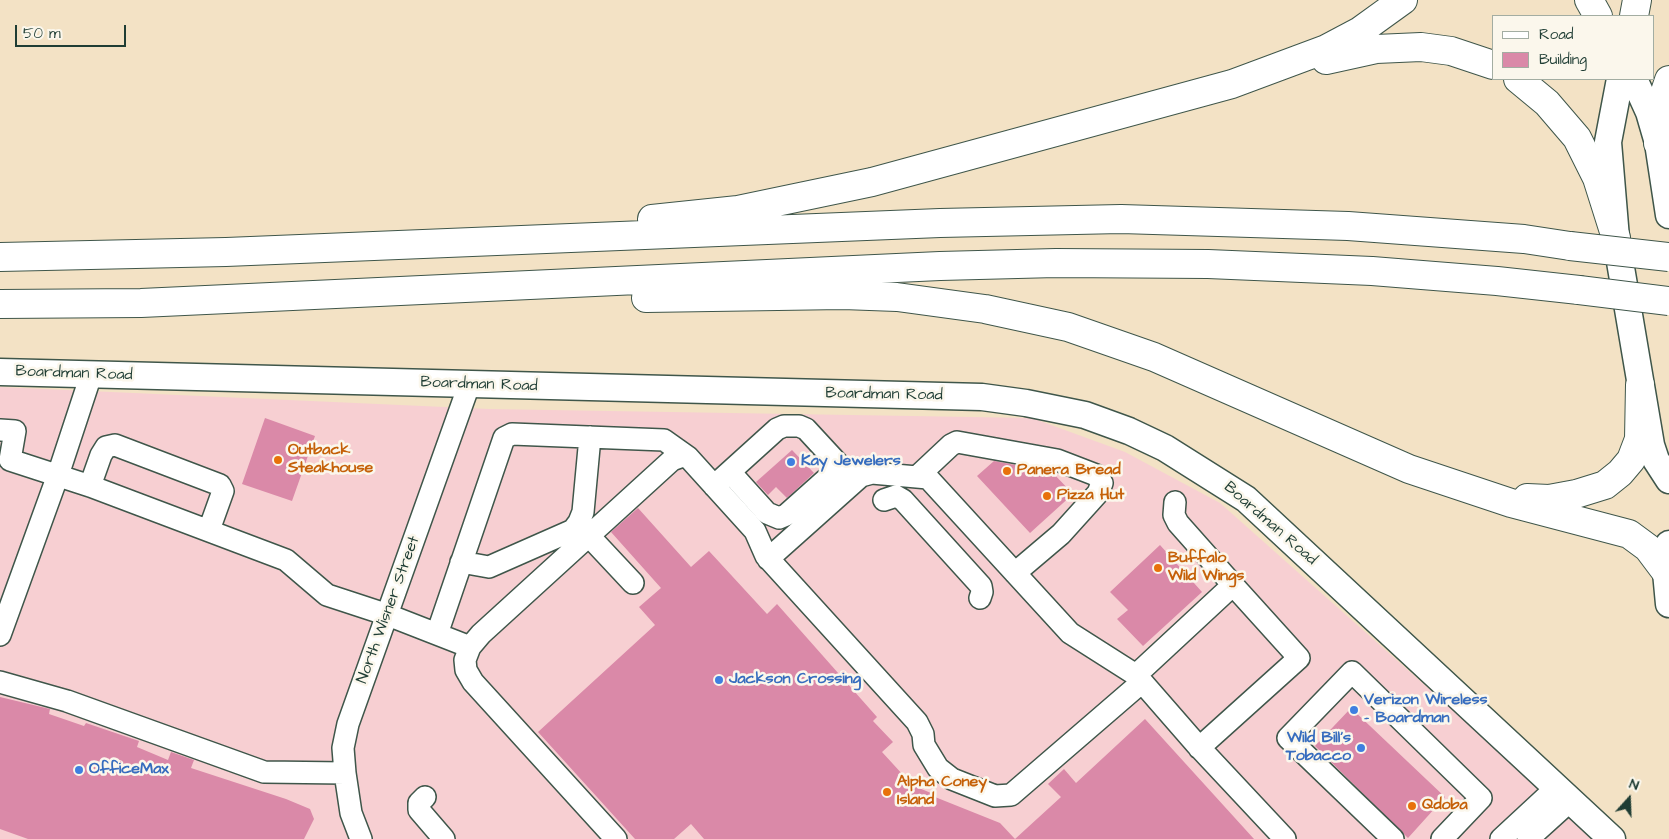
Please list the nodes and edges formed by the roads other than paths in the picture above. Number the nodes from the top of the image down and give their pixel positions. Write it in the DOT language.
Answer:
graph roads {
  1 [pos="1403,0"];
  2 [pos="1589,0"];
  3 [pos="1637,0"];
  4 [pos="1597,15"];
  5 [pos="1634,15"];
  6 [pos="1492,65"];
  7 [pos="1519,80"];
  8 [pos="1620,80"];
  9 [pos="1634,80"];
  10 [pos="1669,80"];
  11 [pos="1232,84"];
  12 [pos="1658,143"];
  13 [pos="1669,215"];
  14 [pos="1616,238"];
  15 [pos="353,248"];
  16 [pos="0,257"];
  17 [pos="1669,258"];
  18 [pos="430,291"];
  19 [pos="1669,301"];
  20 [pos="0,304"];
  21 [pos="0,372"];
  22 [pos="91,375"];
  23 [pos="469,385"];
  24 [pos="1640,385"];
  25 [pos="0,430"];
  26 [pos="590,438"];
  27 [pos="683,456"];
  28 [pos="730,472"];
  29 [pos="847,474"];
  30 [pos="1423,474"];
  31 [pos="58,475"];
  32 [pos="919,475"];
  33 [pos="1669,480"];
  34 [pos="90,486"];
  35 [pos="714,486"];
  36 [pos="884,500"];
  37 [pos="1177,513"];
  38 [pos="209,530"];
  39 [pos="589,536"];
  40 [pos="1669,544"];
  41 [pos="768,559"];
  42 [pos="462,562"];
  43 [pos="1666,572"];
  44 [pos="1016,573"];
  45 [pos="633,583"];
  46 [pos="1233,585"];
  47 [pos="980,598"];
  48 [pos="1669,604"];
  49 [pos="388,615"];
  50 [pos="437,634"];
  51 [pos="0,635"];
  52 [pos="470,647"];
  53 [pos="1139,679"];
  54 [pos="0,682"];
  55 [pos="1199,748"];
  56 [pos="345,773"];
  57 [pos="1563,794"];
  58 [pos="425,797"];
  59 [pos="358,838"];
  60 [pos="444,839"];
  61 [pos="616,839"];
  62 [pos="1285,839"];
  63 [pos="1393,839"];
  64 [pos="1442,839"];
  65 [pos="1501,839"];
  66 [pos="1528,839"];
  67 [pos="1612,839"];
  1 -- 11 [label="highway"];
  2 -- 4 [label="highway"];
  3 -- 5 [label="highway"];
  6 -- 11 [label="highway"];
  7 -- 14 [label="highway"];
  8 -- 14 [label="main road"];
  9 -- 12 [label="main road"];
  10 -- 12 [label="highway"];
  11 -- 15 [label="highway"];
  12 -- 13 [label="main road"];
  14 -- 24 [label="main road"];
  15 -- 16 [label="highway"];
  15 -- 17 [label="highway, bridge"];
  18 -- 19 [label="highway, bridge"];
  18 -- 20 [label="highway"];
  18 -- 30 [label="highway"];
  21 -- 22 [label="main road, Boardman Road"];
  22 -- 23 [label="main road, Boardman Road"];
  22 -- 31 [label="street"];
  23 -- 49 [label="street, North Wisner Street"];
  23 -- 57 [label="main road, Boardman Road"];
  24 -- 30 [label="highway"];
  24 -- 33 [label="main road"];
  25 -- 31 [label="street"];
  26 -- 27 [label="street"];
  26 -- 42 [label="street"];
  26 -- 42 [label="street"];
  27 -- 35 [label="street"];
  27 -- 39 [label="street"];
  28 -- 29 [label="street"];
  28 -- 29 [label="street"];
  28 -- 35 [label="street"];
  29 -- 32 [label="street"];
  29 -- 41 [label="street"];
  30 -- 43 [label="highway"];
  31 -- 34 [label="street"];
  31 -- 51 [label="street"];
  32 -- 44 [label="street"];
  32 -- 44 [label="street"];
  34 -- 38 [label="street"];
  34 -- 38 [label="street"];
  35 -- 41 [label="street"];
  36 -- 47 [label="street"];
  37 -- 46 [label="street"];
  38 -- 49 [label="street"];
  39 -- 45 [label="street"];
  39 -- 52 [label="street"];
  40 -- 43 [label="main road"];
  41 -- 53 [label="street"];
  42 -- 50 [label="street"];
  43 -- 48 [label="main road"];
  44 -- 53 [label="street"];
  46 -- 53 [label="street"];
  46 -- 55 [label="street"];
  49 -- 50 [label="street"];
  49 -- 56 [label="street, North Wisner Street"];
  50 -- 52 [label="street"];
  52 -- 61 [label="street"];
  53 -- 55 [label="street"];
  54 -- 56 [label="street"];
  55 -- 62 [label="street"];
  56 -- 59 [label="street, North Wisner Street"];
  57 -- 65 [label="street"];
  57 -- 66 [label="street"];
  57 -- 67 [label="main road, Boardman Road"];
  58 -- 60 [label="street"];
  63 -- 64 [label="street"];
}
